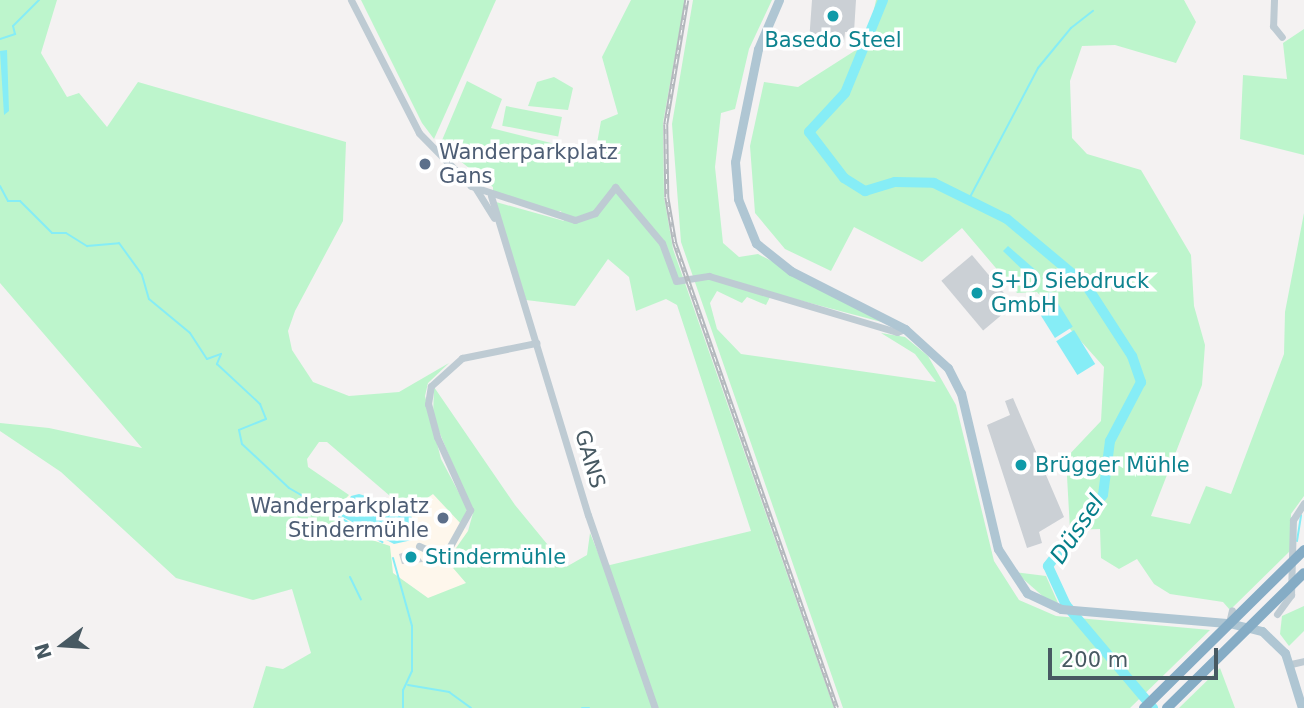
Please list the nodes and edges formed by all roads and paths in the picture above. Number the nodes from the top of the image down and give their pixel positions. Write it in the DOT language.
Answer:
graph roads {
  1 [pos="351,0"];
  2 [pos="779,0"];
  3 [pos="1274,0"];
  4 [pos="1282,37"];
  5 [pos="476,189"];
  6 [pos="491,196"];
  7 [pos="495,218"];
  8 [pos="905,329"];
  9 [pos="536,343"];
  10 [pos="1304,503"];
  11 [pos="419,546"];
  12 [pos="1304,550"];
  13 [pos="1304,573"];
  14 [pos="1232,610"];
  15 [pos="1277,614"];
  16 [pos="1228,623"];
  17 [pos="1304,661"];
  18 [pos="1291,664"];
  19 [pos="655,708"];
  20 [pos="1144,708"];
  21 [pos="1167,708"];
  22 [pos="1302,708"];
  1 -- 5 [label="street"];
  2 -- 8 [label="main road"];
  3 -- 4 [label="street"];
  5 -- 6 [label="street"];
  5 -- 7 [label="street, GANS"];
  6 -- 7 [label="street, GANS"];
  6 -- 8 [label="street"];
  7 -- 9 [label="street, GANS"];
  8 -- 16 [label="main road"];
  9 -- 11 [label="street"];
  9 -- 19 [label="street, GANS"];
  10 -- 15 [label="street"];
  12 -- 20 [label="highway"];
  13 -- 21 [label="highway"];
  14 -- 16 [label="street"];
  16 -- 18 [label="main road"];
  17 -- 18 [label="street"];
  18 -- 22 [label="main road"];
}
